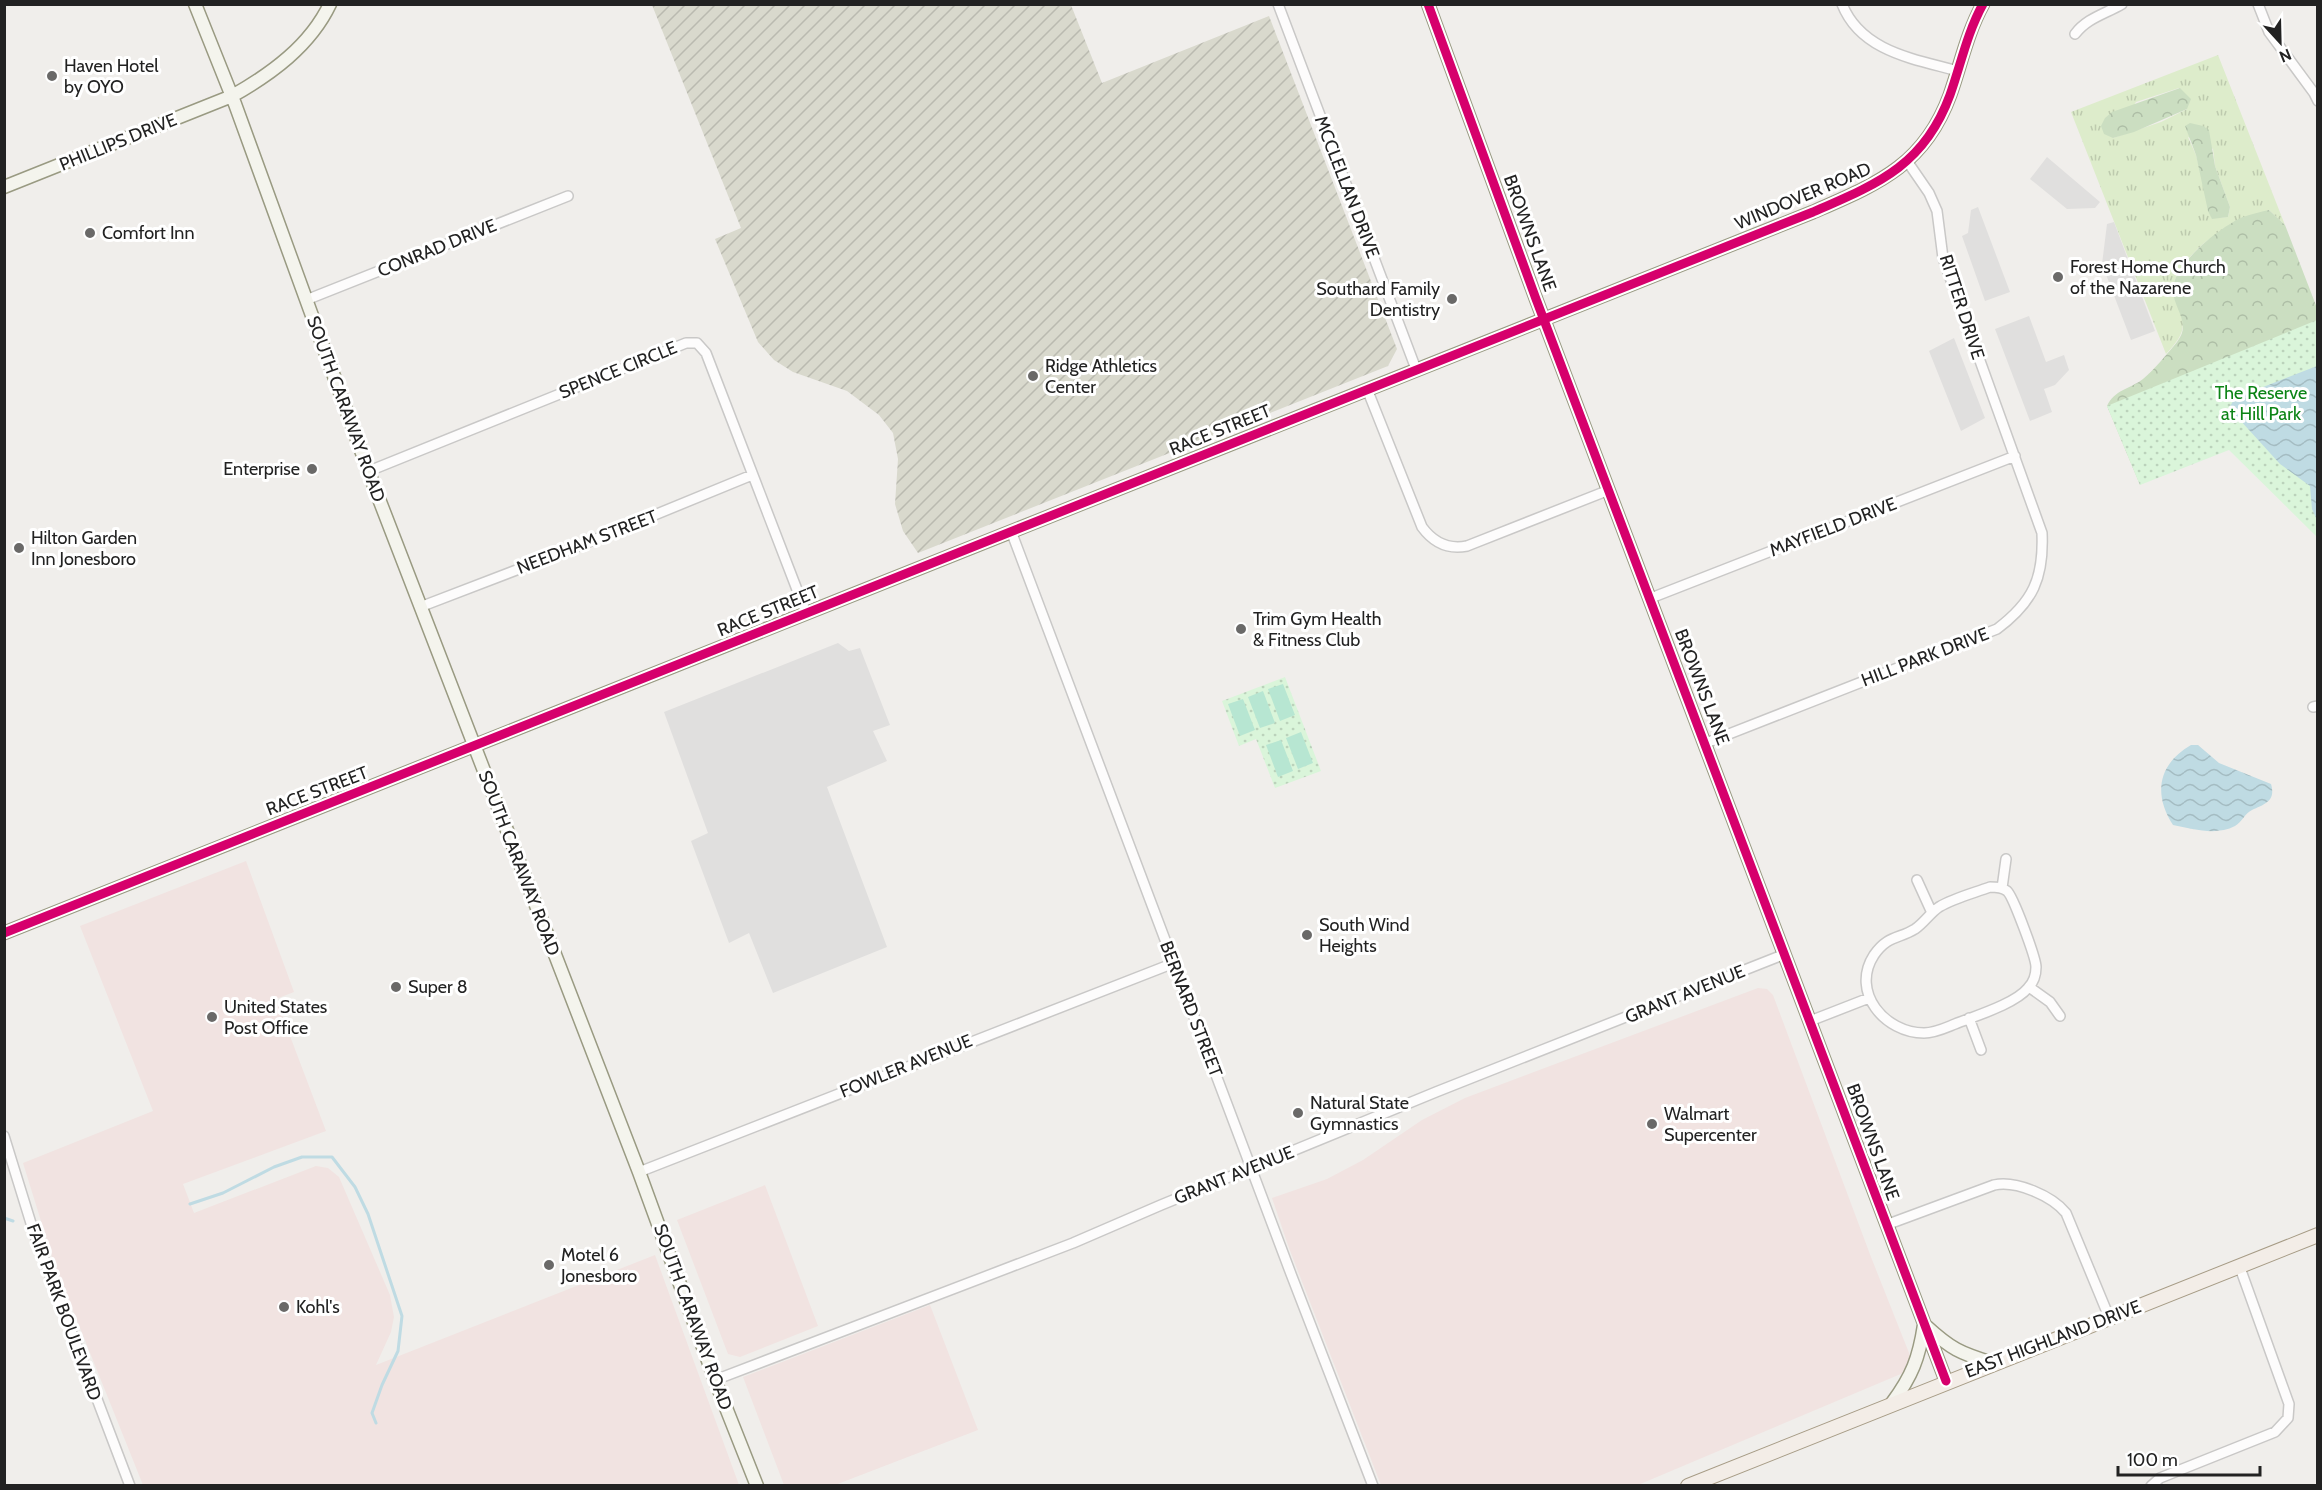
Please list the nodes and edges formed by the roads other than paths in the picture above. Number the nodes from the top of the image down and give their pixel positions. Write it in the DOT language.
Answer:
graph roads {
  1 [pos="195,4"];
  2 [pos="330,4"];
  3 [pos="1278,4"];
  4 [pos="1428,4"];
  5 [pos="1842,4"];
  6 [pos="1983,4"];
  7 [pos="2122,4"];
  8 [pos="2258,4"];
  9 [pos="2075,34"];
  10 [pos="1958,71"];
  11 [pos="2316,95"];
  12 [pos="232,96"];
  13 [pos="1907,160"];
  14 [pos="4,187"];
  15 [pos="568,196"];
  16 [pos="306,300"];
  17 [pos="1544,318"];
  18 [pos="1416,369"];
  19 [pos="1367,389"];
  20 [pos="2015,456"];
  21 [pos="369,471"];
  22 [pos="752,475"];
  23 [pos="1609,490"];
  24 [pos="1011,531"];
  25 [pos="1651,597"];
  26 [pos="420,607"];
  27 [pos="806,613"];
  28 [pos="1706,742"];
  29 [pos="474,747"];
  30 [pos="2006,859"];
  31 [pos="1917,880"];
  32 [pos="2002,888"];
  33 [pos="1932,913"];
  34 [pos="4,933"];
  35 [pos="1785,954"];
  36 [pos="1173,963"];
  37 [pos="2029,987"];
  38 [pos="1869,998"];
  39 [pos="2060,1016"];
  40 [pos="1969,1018"];
  41 [pos="1810,1021"];
  42 [pos="1981,1050"];
  43 [pos="4,1136"];
  44 [pos="1252,1167"];
  45 [pos="639,1172"];
  46 [pos="1886,1225"];
  47 [pos="2318,1235"];
  48 [pos="2239,1266"];
  49 [pos="2109,1317"];
  50 [pos="1924,1324"];
  51 [pos="1992,1363"];
  52 [pos="716,1380"];
  53 [pos="1946,1381"];
  54 [pos="1892,1403"];
  55 [pos="130,1485"];
  56 [pos="757,1485"];
  57 [pos="1373,1485"];
  58 [pos="1688,1485"];
  59 [pos="2151,1485"];
  1 -- 12 [label="street, SOUTH CARAWAY ROAD"];
  2 -- 12 [label="street, PHILLIPS DRIVE"];
  3 -- 18 [label="street, MCCLELLAN DRIVE"];
  4 -- 17 [label="street, BROWNS LANE"];
  5 -- 10 [label="street"];
  6 -- 10 [label="street, WINDOVER ROAD"];
  7 -- 9 [label="street"];
  8 -- 11 [label="street"];
  10 -- 13 [label="street, WINDOVER ROAD"];
  12 -- 14 [label="street, PHILLIPS DRIVE"];
  12 -- 16 [label="street, SOUTH CARAWAY ROAD"];
  13 -- 17 [label="street, WINDOVER ROAD"];
  13 -- 20 [label="street, RITTER DRIVE"];
  15 -- 16 [label="street, CONRAD DRIVE"];
  16 -- 21 [label="street, SOUTH CARAWAY ROAD"];
  17 -- 18 [label="street, RACE STREET"];
  17 -- 23 [label="street, BROWNS LANE"];
  18 -- 19 [label="street, RACE STREET"];
  19 -- 23 [label="street"];
  19 -- 24 [label="street, RACE STREET"];
  20 -- 25 [label="street, MAYFIELD DRIVE"];
  20 -- 28 [label="street, HILL PARK DRIVE"];
  21 -- 22 [label="street, SPENCE CIRCLE"];
  21 -- 26 [label="street, SOUTH CARAWAY ROAD"];
  22 -- 26 [label="street, NEEDHAM STREET"];
  22 -- 27 [label="street, SPENCE CIRCLE"];
  23 -- 25 [label="street, BROWNS LANE"];
  24 -- 27 [label="street, RACE STREET"];
  24 -- 36 [label="street, BERNARD STREET"];
  25 -- 28 [label="street, BROWNS LANE"];
  26 -- 29 [label="street, SOUTH CARAWAY ROAD"];
  27 -- 29 [label="street, RACE STREET"];
  28 -- 35 [label="street, BROWNS LANE"];
  29 -- 34 [label="street, RACE STREET"];
  29 -- 45 [label="street, SOUTH CARAWAY ROAD"];
  30 -- 32 [label="street"];
  31 -- 33 [label="street"];
  32 -- 33 [label="street"];
  32 -- 37 [label="street"];
  33 -- 38 [label="street"];
  35 -- 41 [label="street, BROWNS LANE"];
  35 -- 44 [label="street, GRANT AVENUE"];
  36 -- 44 [label="street, BERNARD STREET"];
  36 -- 45 [label="street, FOWLER AVENUE"];
  37 -- 39 [label="street"];
  37 -- 40 [label="street"];
  38 -- 40 [label="street"];
  38 -- 41 [label="street"];
  40 -- 42 [label="street"];
  41 -- 46 [label="street, BROWNS LANE"];
  43 -- 55 [label="street, FAIR PARK BOULEVARD"];
  44 -- 52 [label="street, GRANT AVENUE"];
  44 -- 57 [label="street, BERNARD STREET"];
  45 -- 52 [label="street, SOUTH CARAWAY ROAD"];
  46 -- 49 [label="street"];
  46 -- 50 [label="street, BROWNS LANE"];
  47 -- 48 [label="main road, EAST HIGHLAND DRIVE"];
  48 -- 49 [label="main road, EAST HIGHLAND DRIVE"];
  48 -- 59 [label="street"];
  49 -- 51 [label="main road, EAST HIGHLAND DRIVE"];
  50 -- 51 [label="street"];
  50 -- 53 [label="street, BROWNS LANE"];
  50 -- 54 [label="street"];
  51 -- 53 [label="main road, EAST HIGHLAND DRIVE"];
  52 -- 56 [label="street, SOUTH CARAWAY ROAD"];
  53 -- 54 [label="main road, EAST HIGHLAND DRIVE"];
  54 -- 58 [label="main road, EAST HIGHLAND DRIVE"];
}
